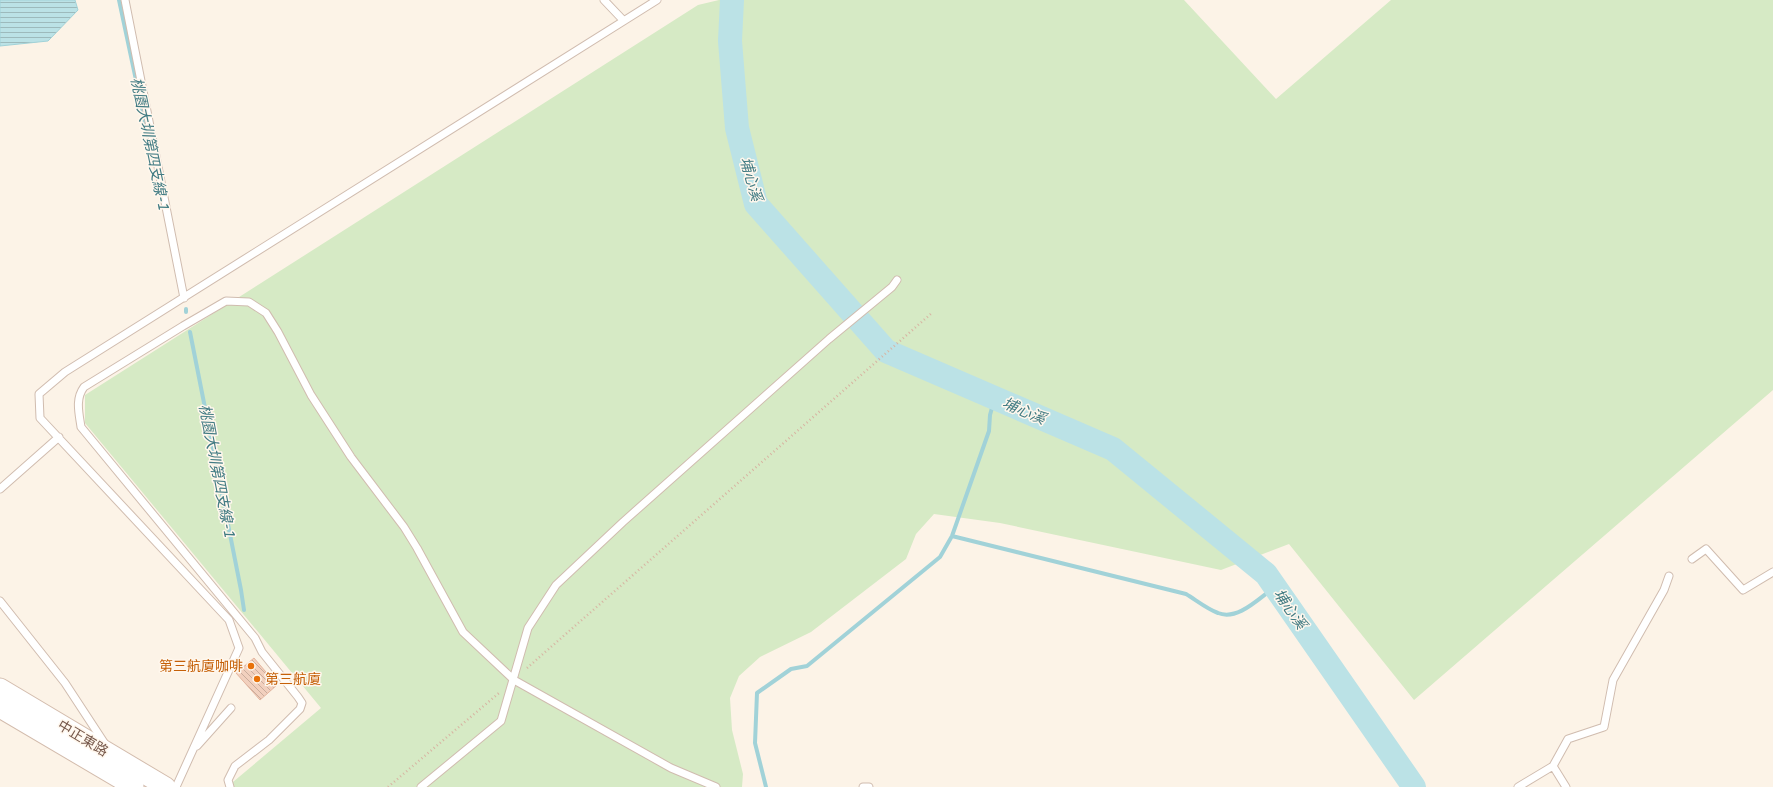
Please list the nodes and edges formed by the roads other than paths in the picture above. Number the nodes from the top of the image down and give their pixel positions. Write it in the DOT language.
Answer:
graph roads {
  1 [pos="125,0"];
  2 [pos="604,0"];
  3 [pos="657,0"];
  4 [pos="623,20"];
  5 [pos="897,280"];
  6 [pos="184,298"];
  7 [pos="59,437"];
  8 [pos="0,489"];
  9 [pos="1692,559"];
  10 [pos="1773,572"];
  11 [pos="1670,576"];
  12 [pos="0,600"];
  13 [pos="514,680"];
  14 [pos="0,688"];
  15 [pos="0,708"];
  16 [pos="232,708"];
  17 [pos="193,750"];
  18 [pos="112,755"];
  19 [pos="1553,766"];
  20 [pos="134,787"];
  21 [pos="166,787"];
  22 [pos="176,787"];
  23 [pos="230,787"];
  24 [pos="421,787"];
  25 [pos="716,787"];
  26 [pos="863,787"];
  27 [pos="870,787"];
  28 [pos="1518,787"];
  29 [pos="1566,787"];
  1 -- 6 [label="lane"];
  2 -- 4 [label="lane"];
  3 -- 4 [label="lane"];
  4 -- 6 [label="lane"];
  5 -- 13 [label="lane"];
  6 -- 7 [label="lane"];
  7 -- 8 [label="lane"];
  7 -- 17 [label="lane"];
  9 -- 10 [label="lane"];
  11 -- 19 [label="lane"];
  12 -- 18 [label="lane"];
  13 -- 23 [label="lane"];
  13 -- 24 [label="lane"];
  13 -- 25 [label="lane"];
  14 -- 18 [label="main road, 中正東路"];
  15 -- 20 [label="main road, 中正東路"];
  16 -- 17 [label="lane"];
  17 -- 22 [label="lane"];
  18 -- 21 [label="main road, 中正東路"];
  19 -- 28 [label="lane"];
  19 -- 29 [label="lane"];
  26 -- 27 [label="lane"];
}
